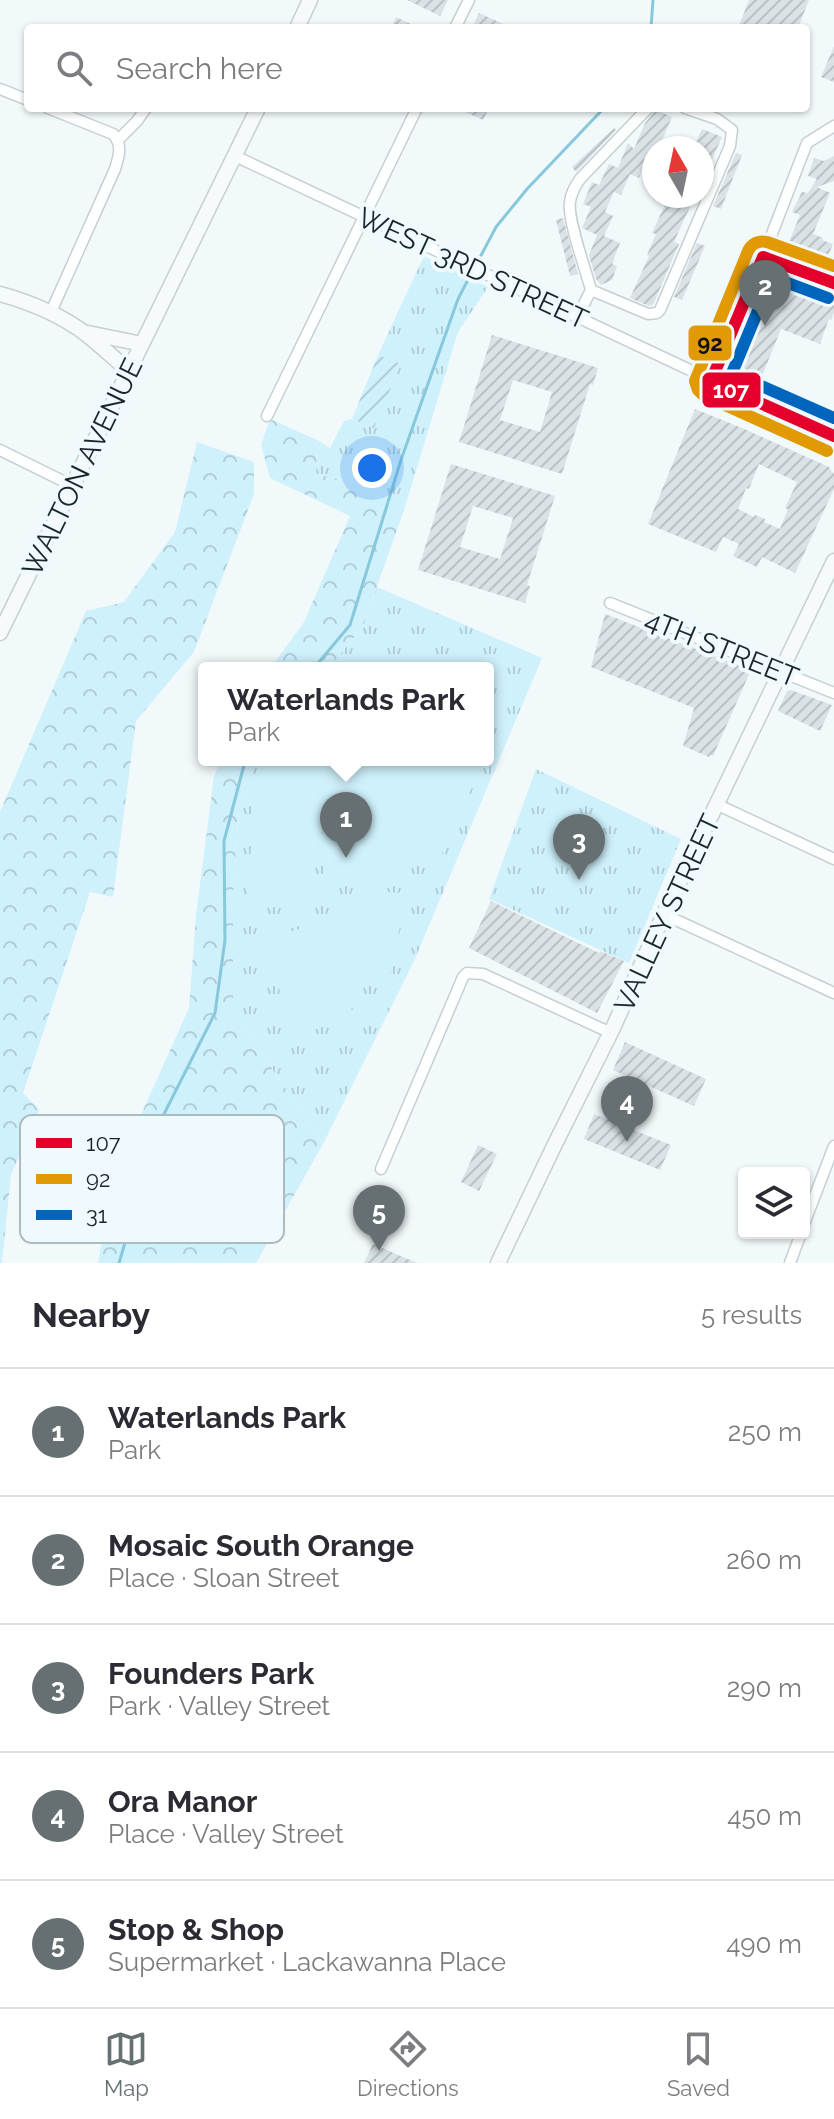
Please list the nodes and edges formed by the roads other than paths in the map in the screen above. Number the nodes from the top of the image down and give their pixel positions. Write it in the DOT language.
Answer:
graph roads {
  1 [pos="310,0"];
  2 [pos="469,0"];
  3 [pos="299,24"];
  4 [pos="457,24"];
  5 [pos="0,89"];
  6 [pos="24,98"];
  7 [pos="58,112"];
  8 [pos="143,112"];
  9 [pos="256,112"];
  10 [pos="415,112"];
  11 [pos="644,112"];
  12 [pos="697,112"];
  13 [pos="834,126"];
  14 [pos="118,140"];
  15 [pos="235,156"];
  16 [pos="364,217"];
  17 [pos="763,257"];
  18 [pos="834,283"];
  19 [pos="591,290"];
  20 [pos="0,294"];
  21 [pos="50,314"];
  22 [pos="578,316"];
  23 [pos="83,332"];
  24 [pos="142,344"];
  25 [pos="129,371"];
  26 [pos="711,381"];
  27 [pos="267,416"];
  28 [pos="834,436"];
  29 [pos="0,450"];
  30 [pos="73,486"];
  31 [pos="834,561"];
  32 [pos="610,603"];
  33 [pos="0,633"];
  34 [pos="782,672"];
  35 [pos="834,693"];
  36 [pos="716,804"];
  37 [pos="834,859"];
  38 [pos="663,914"];
  39 [pos="834,993"];
  40 [pos="611,1033"];
  41 [pos="834,1146"];
  42 [pos="381,1169"];
  43 [pos="810,1208"];
  44 [pos="799,1239"];
  45 [pos="498,1263"];
  46 [pos="790,1263"];
  1 -- 3 [label="street"];
  2 -- 4 [label="street"];
  5 -- 6 [label="street"];
  7 -- 14 [label="street"];
  8 -- 14 [label="street"];
  9 -- 15 [label="street, WALTON AVENUE"];
  10 -- 16 [label="street"];
  11 -- 19 [label="street"];
  12 -- 19 [label="street"];
  13 -- 17 [label="street"];
  14 -- 21 [label="street"];
  15 -- 16 [label="street, WEST 3RD STREET"];
  15 -- 24 [label="street, WALTON AVENUE"];
  16 -- 22 [label="street, WEST 3RD STREET"];
  16 -- 27 [label="street"];
  17 -- 18 [label="street"];
  17 -- 26 [label="street"];
  19 -- 22 [label="street"];
  20 -- 21 [label="street"];
  21 -- 23 [label="street"];
  22 -- 26 [label="street, WEST 3RD STREET"];
  23 -- 24 [label="street"];
  23 -- 25 [label="street"];
  24 -- 25 [label="street, WALTON AVENUE"];
  25 -- 30 [label="street, WALTON AVENUE"];
  26 -- 28 [label="street, WEST 3RD STREET"];
  29 -- 30 [label="street"];
  30 -- 33 [label="street, WALTON AVENUE"];
  31 -- 34 [label="street, VALLEY STREET"];
  32 -- 34 [label="street, 4TH STREET"];
  34 -- 35 [label="street, 4TH STREET"];
  34 -- 36 [label="street, VALLEY STREET"];
  36 -- 37 [label="street"];
  36 -- 38 [label="street, VALLEY STREET"];
  38 -- 39 [label="street"];
  38 -- 40 [label="street, VALLEY STREET"];
  40 -- 42 [label="street"];
  40 -- 45 [label="street, VALLEY STREET"];
  41 -- 43 [label="street"];
  44 -- 46 [label="street"];
}
